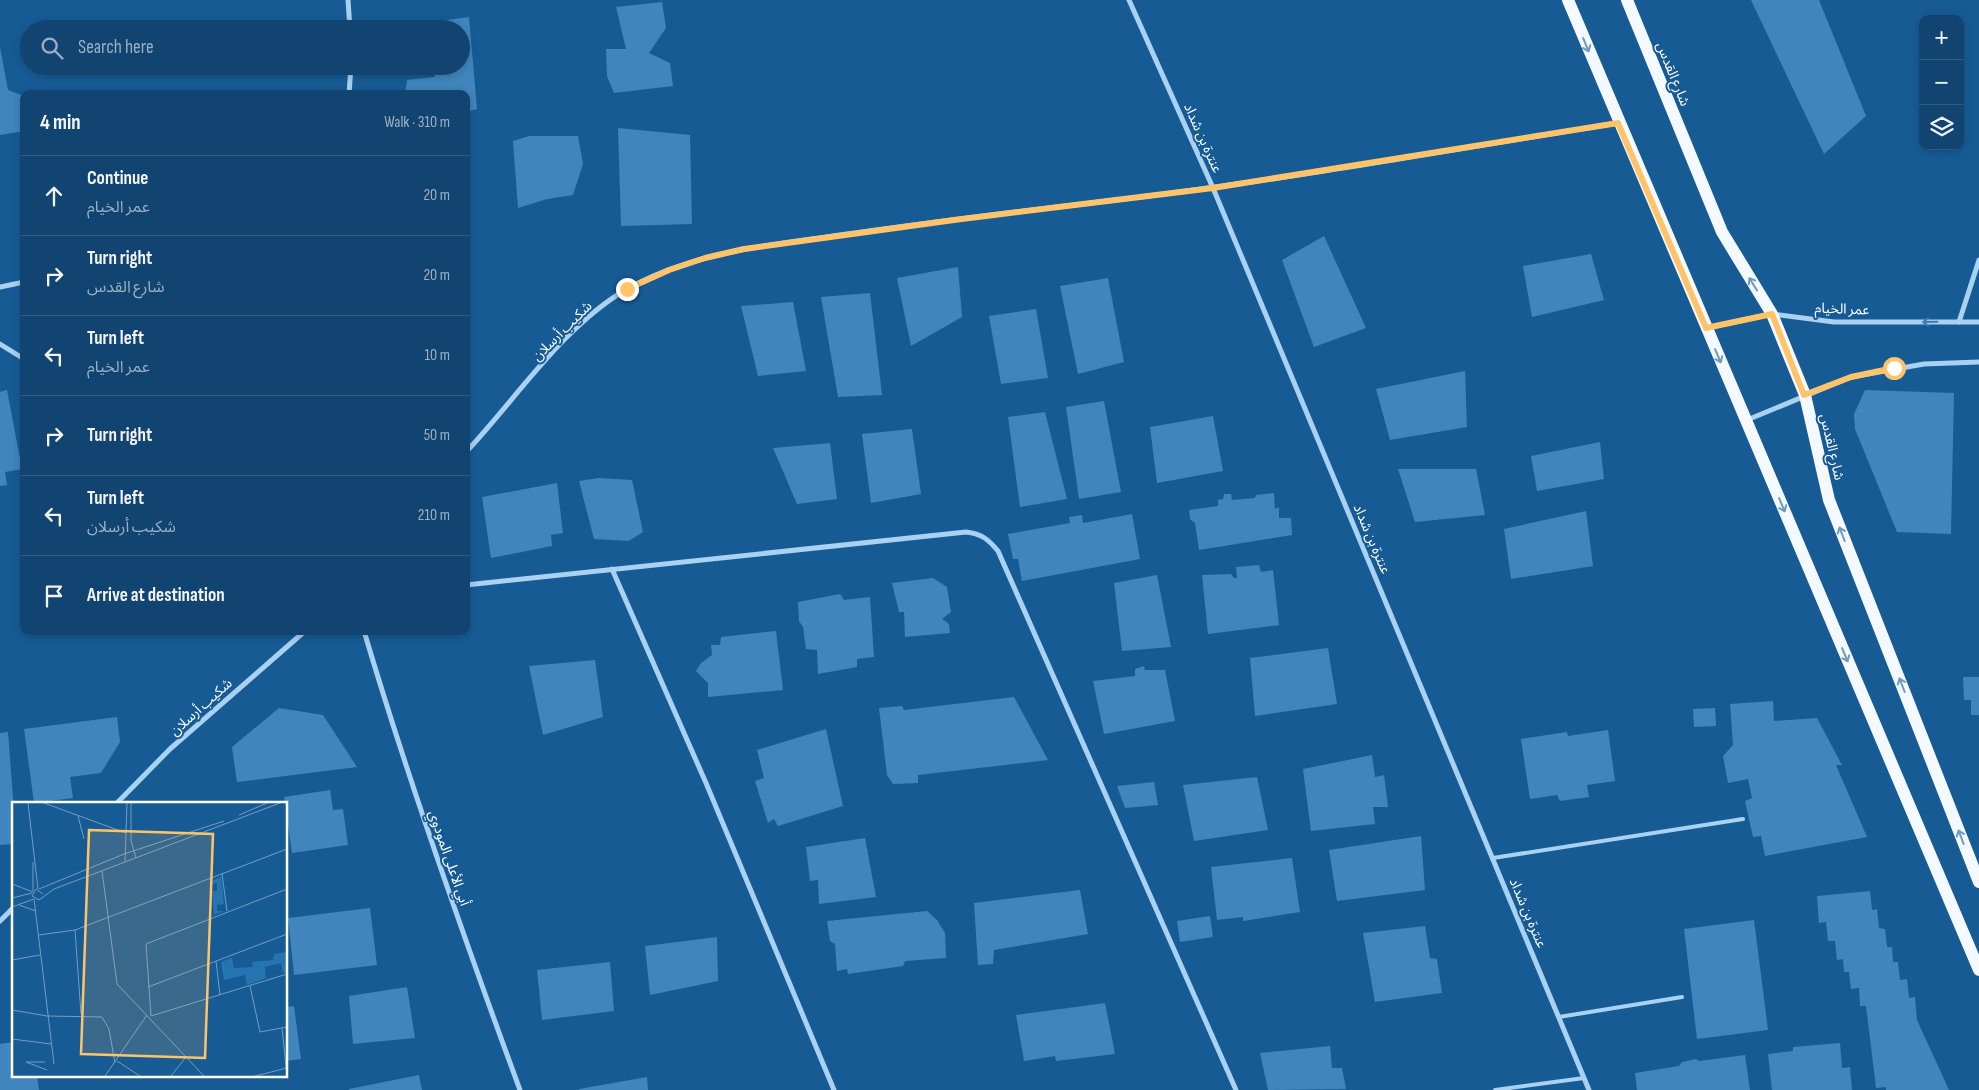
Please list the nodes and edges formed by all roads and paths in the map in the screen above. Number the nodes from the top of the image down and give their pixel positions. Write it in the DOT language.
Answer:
graph roads {
  1 [pos="348,0"];
  2 [pos="1129,0"];
  3 [pos="1568,0"];
  4 [pos="1627,0"];
  5 [pos="349,20"];
  6 [pos="351,75"];
  7 [pos="349,90"];
  8 [pos="1618,123"];
  9 [pos="1213,188"];
  10 [pos="1979,260"];
  11 [pos="20,283"];
  12 [pos="0,287"];
  13 [pos="1772,314"];
  14 [pos="1959,322"];
  15 [pos="1979,322"];
  16 [pos="1706,328"];
  17 [pos="0,344"];
  18 [pos="20,356"];
  19 [pos="1979,362"];
  20 [pos="1804,395"];
  21 [pos="1746,420"];
  22 [pos="470,448"];
  23 [pos="612,569"];
  24 [pos="470,585"];
  25 [pos="301,635"];
  26 [pos="365,635"];
  27 [pos="118,802"];
  28 [pos="1743,819"];
  29 [pos="1493,858"];
  30 [pos="1979,882"];
  31 [pos="12,909"];
  32 [pos="0,921"];
  33 [pos="1979,970"];
  34 [pos="1682,997"];
  35 [pos="1559,1017"];
  36 [pos="1584,1078"];
  37 [pos="520,1090"];
  38 [pos="834,1090"];
  39 [pos="1236,1090"];
  40 [pos="1495,1090"];
  41 [pos="1589,1090"];
  1 -- 5 [label="street"];
  2 -- 9 [label="street, عنترة بن شداد"];
  3 -- 8 [label="main road, one-way"];
  13 -- 4 [label="main road, شارع القدس, one-way"];
  6 -- 7 [label="street"];
  8 -- 9 [label="street, شكيب أرسلان"];
  8 -- 16 [label="main road"];
  9 -- 22 [label="street, شكيب أرسلان"];
  9 -- 29 [label="street, عنترة بن شداد"];
  10 -- 14 [label="street"];
  11 -- 12 [label="street"];
  14 -- 13 [label="street, عمر الخيام, one-way"];
  13 -- 16 [label="street, عمر الخيام"];
  13 -- 20 [label="main road, شارع القدس"];
  14 -- 15 [label="street, عمر الخيام"];
  16 -- 21 [label="main road, one-way"];
  17 -- 18 [label="street"];
  19 -- 20 [label="street"];
  20 -- 21 [label="street"];
  30 -- 20 [label="main road, شارع القدس, one-way"];
  21 -- 33 [label="main road, one-way"];
  23 -- 24 [label="street"];
  23 -- 38 [label="street"];
  23 -- 39 [label="street"];
  25 -- 27 [label="street, شكيب أرسلان"];
  26 -- 37 [label="street, أبي الأعلى المودوي"];
  28 -- 29 [label="lane"];
  29 -- 35 [label="street, عنترة بن شداد"];
  31 -- 32 [label="street"];
  34 -- 35 [label="lane"];
  35 -- 36 [label="street, عنترة بن شداد"];
  36 -- 40 [label="lane"];
  36 -- 41 [label="street, عنترة بن شداد"];
}
